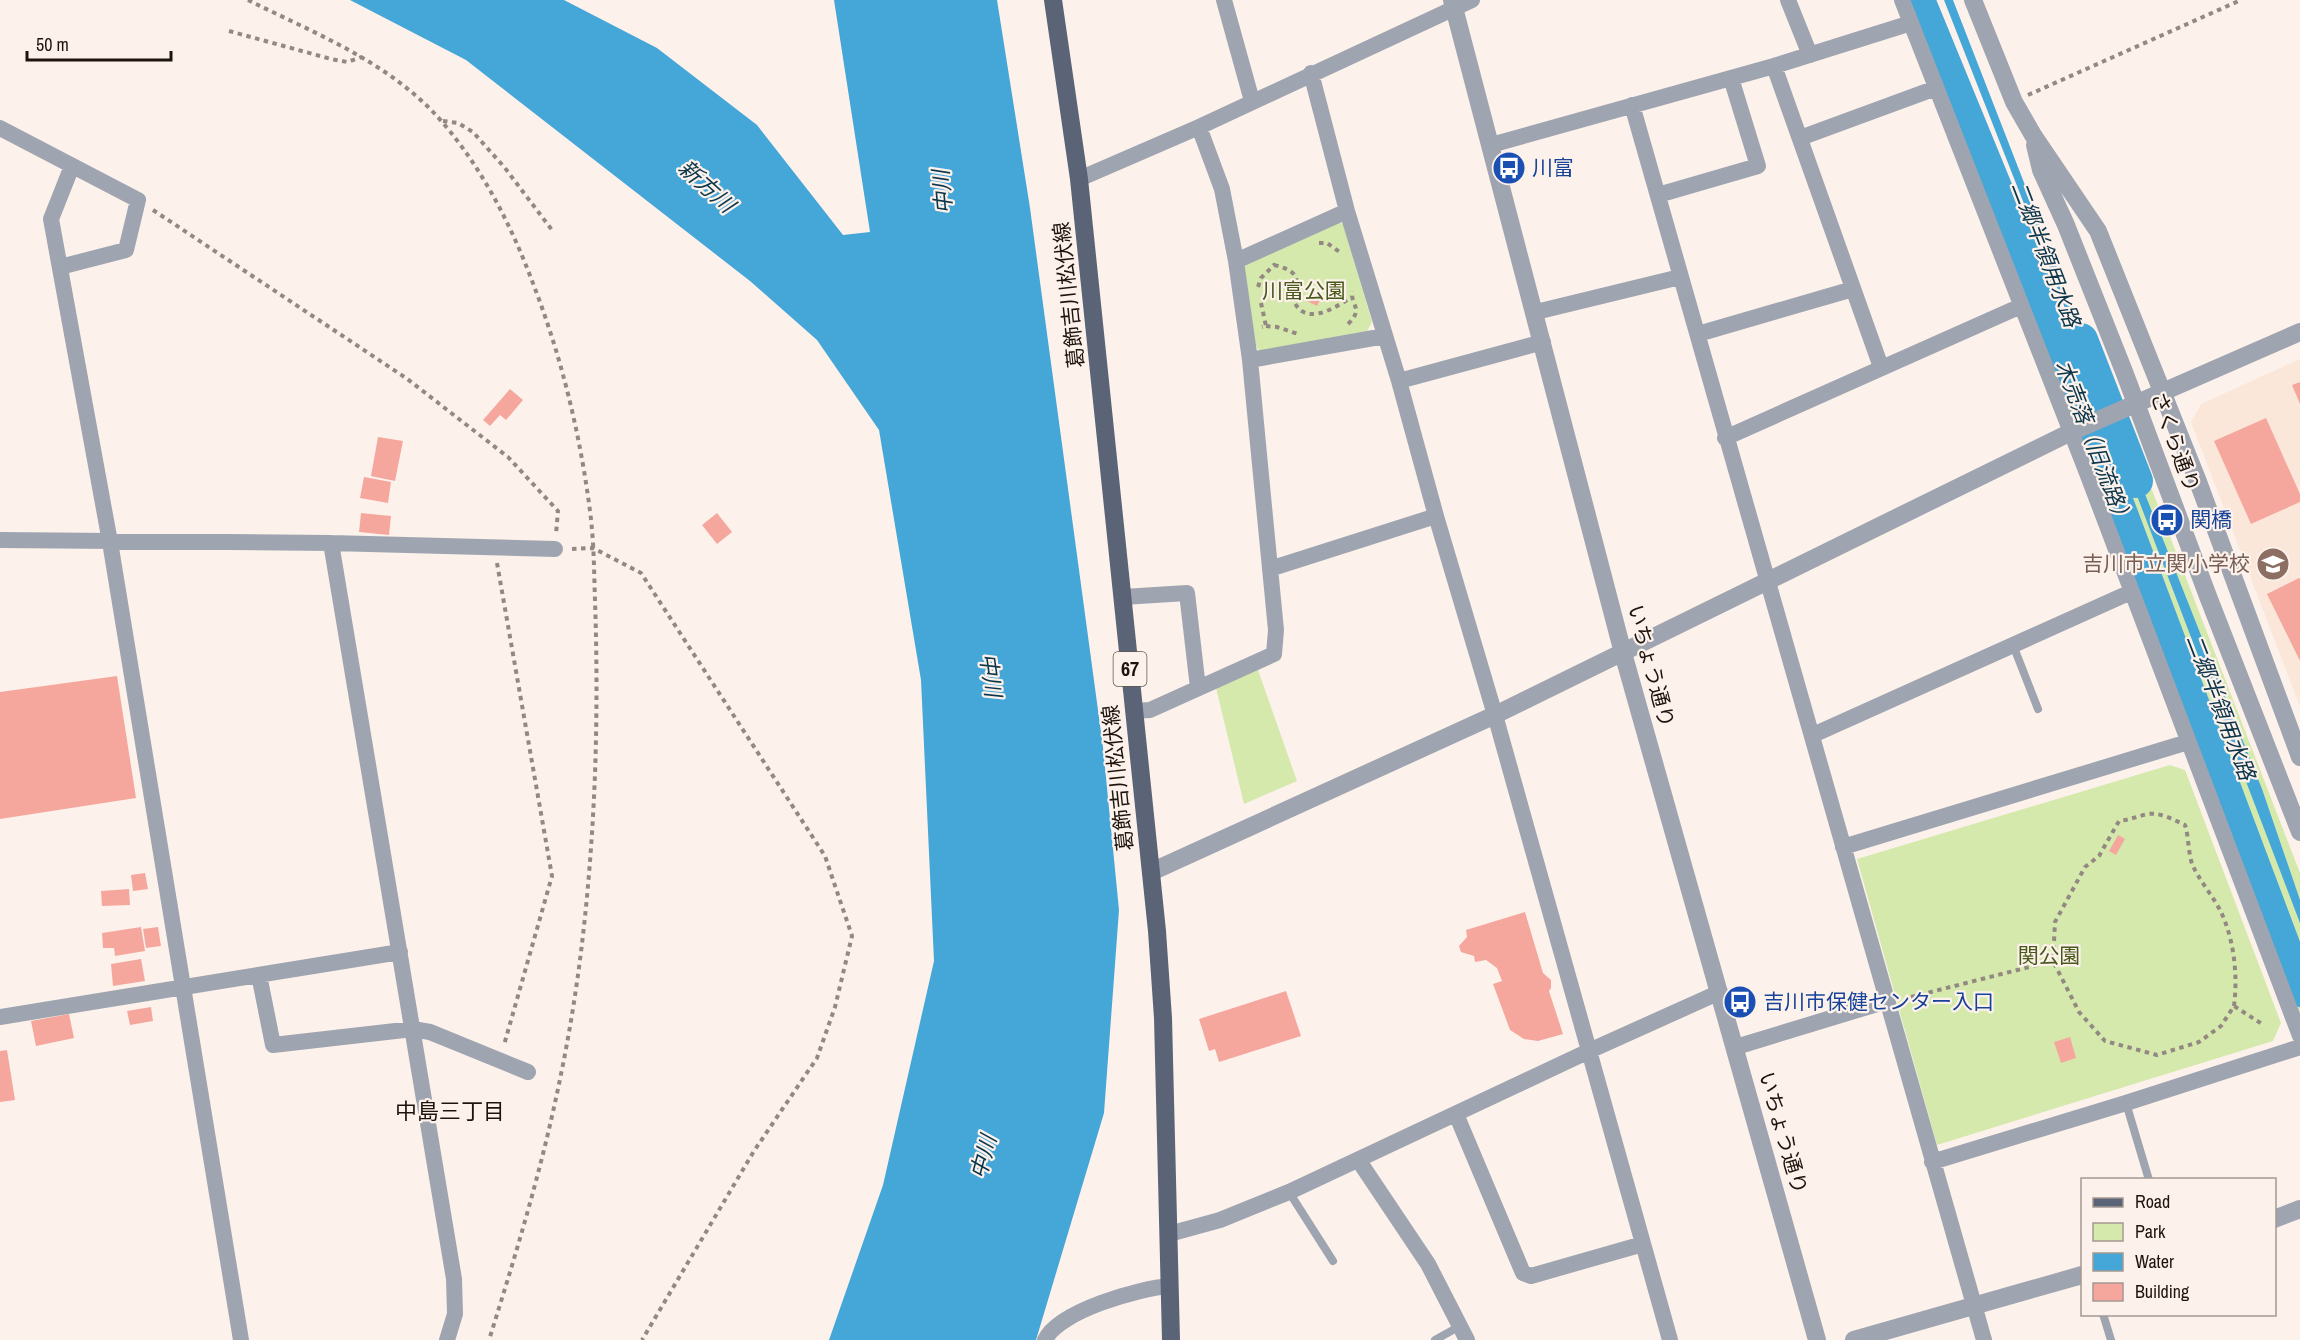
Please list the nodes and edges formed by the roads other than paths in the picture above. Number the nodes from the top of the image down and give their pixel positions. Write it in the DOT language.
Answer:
graph roads {
  1 [pos="1053,0"];
  2 [pos="1224,0"];
  3 [pos="1472,0"];
  4 [pos="1788,0"];
  5 [pos="1902,0"];
  6 [pos="1973,0"];
  7 [pos="1453,4"];
  8 [pos="1911,22"];
  9 [pos="1810,55"];
  10 [pos="1774,66"];
  11 [pos="1311,74"];
  12 [pos="1731,78"];
  13 [pos="1936,88"];
  14 [pos="1252,101"];
  15 [pos="1632,105"];
  16 [pos="1199,127"];
  17 [pos="0,128"];
  18 [pos="2033,135"];
  19 [pos="1800,138"];
  20 [pos="1491,145"];
  21 [pos="72,166"];
  22 [pos="1079,179"];
  23 [pos="1658,195"];
  24 [pos="1347,211"];
  25 [pos="1236,261"];
  26 [pos="60,267"];
  27 [pos="1680,277"];
  28 [pos="1853,289"];
  29 [pos="2021,306"];
  30 [pos="1536,312"];
  31 [pos="2300,332"];
  32 [pos="1698,334"];
  33 [pos="1385,336"];
  34 [pos="1543,342"];
  35 [pos="1250,360"];
  36 [pos="1881,368"];
  37 [pos="1400,381"];
  38 [pos="2162,392"];
  39 [pos="2131,405"];
  40 [pos="2075,430"];
  41 [pos="1725,438"];
  42 [pos="1436,516"];
  43 [pos="0,540"];
  44 [pos="110,542"];
  45 [pos="331,543"];
  46 [pos="562,549"];
  47 [pos="1270,569"];
  48 [pos="1768,582"];
  49 [pos="2131,592"];
  50 [pos="1123,597"];
  51 [pos="2013,645"];
  52 [pos="1623,653"];
  53 [pos="1198,688"];
  54 [pos="2038,709"];
  55 [pos="1134,711"];
  56 [pos="1495,715"];
  57 [pos="1813,735"];
  58 [pos="2188,742"];
  59 [pos="2300,757"];
  60 [pos="2300,832"];
  61 [pos="1843,847"];
  62 [pos="1151,872"];
  63 [pos="400,952"];
  64 [pos="259,975"];
  65 [pos="182,986"];
  66 [pos="1720,992"];
  67 [pos="1887,1001"];
  68 [pos="0,1017"];
  69 [pos="413,1029"];
  70 [pos="2300,1036"];
  71 [pos="1736,1047"];
  72 [pos="2300,1047"];
  73 [pos="1589,1051"];
  74 [pos="528,1072"];
  75 [pos="2126,1103"];
  76 [pos="1456,1114"];
  77 [pos="1359,1161"];
  78 [pos="1932,1162"];
  79 [pos="2149,1178"];
  80 [pos="1289,1192"];
  81 [pos="2300,1209"];
  82 [pos="2276,1218"];
  83 [pos="1168,1234"];
  84 [pos="1643,1244"];
  85 [pos="1333,1261"];
  86 [pos="2081,1275"];
  87 [pos="1170,1286"];
  88 [pos="1974,1306"];
  89 [pos="2104,1316"];
  90 [pos="1463,1333"];
  91 [pos="241,1340"];
  92 [pos="447,1340"];
  93 [pos="1045,1340"];
  94 [pos="1171,1340"];
  95 [pos="1435,1340"];
  96 [pos="1670,1340"];
  97 [pos="1818,1340"];
  98 [pos="1854,1340"];
  99 [pos="1984,1340"];
  100 [pos="2111,1340"];
  1 -- 22 [label="main road, 葛飾吉川松伏線 / 67"];
  2 -- 14 [label="street"];
  3 -- 7 [label="street"];
  4 -- 9 [label="street"];
  5 -- 8 [label="street"];
  6 -- 18 [label="street, さくら通り"];
  7 -- 11 [label="street"];
  7 -- 20 [label="street, いちょう通り"];
  8 -- 9 [label="street"];
  8 -- 13 [label="street"];
  9 -- 10 [label="street"];
  10 -- 12 [label="street"];
  10 -- 19 [label="street"];
  11 -- 14 [label="street"];
  11 -- 24 [label="street"];
  12 -- 15 [label="street"];
  12 -- 23 [label="street"];
  13 -- 19 [label="street"];
  13 -- 29 [label="street"];
  14 -- 16 [label="street"];
  15 -- 20 [label="street"];
  15 -- 23 [label="street"];
  16 -- 22 [label="street"];
  16 -- 25 [label="street"];
  17 -- 21 [label="street"];
  18 -- 38 [label="street, さくら通り"];
  18 -- 39 [label="street, さくら通り"];
  19 -- 28 [label="street"];
  20 -- 30 [label="street, いちょう通り"];
  21 -- 26 [label="street"];
  21 -- 26 [label="street"];
  22 -- 50 [label="main road, 葛飾吉川松伏線 / 67"];
  23 -- 27 [label="street"];
  24 -- 25 [label="street"];
  24 -- 33 [label="street"];
  25 -- 35 [label="street"];
  26 -- 44 [label="street"];
  27 -- 30 [label="street"];
  27 -- 32 [label="street"];
  28 -- 32 [label="street"];
  28 -- 36 [label="street"];
  29 -- 36 [label="street"];
  29 -- 40 [label="street"];
  30 -- 34 [label="street, いちょう通り"];
  31 -- 38 [label="street"];
  32 -- 41 [label="street"];
  33 -- 35 [label="street"];
  33 -- 37 [label="street"];
  34 -- 37 [label="street"];
  34 -- 52 [label="street, いちょう通り"];
  35 -- 47 [label="street"];
  36 -- 41 [label="street"];
  37 -- 42 [label="street"];
  38 -- 39 [label="street"];
  38 -- 59 [label="street, さくら通り"];
  39 -- 40 [label="street"];
  39 -- 60 [label="street, さくら通り"];
  40 -- 48 [label="street"];
  40 -- 49 [label="street"];
  41 -- 48 [label="street"];
  42 -- 47 [label="street"];
  42 -- 56 [label="street"];
  43 -- 44 [label="street"];
  44 -- 45 [label="street"];
  44 -- 65 [label="street"];
  45 -- 46 [label="street"];
  45 -- 63 [label="street"];
  47 -- 53 [label="street"];
  48 -- 52 [label="street"];
  48 -- 57 [label="street"];
  49 -- 51 [label="street"];
  49 -- 58 [label="street"];
  50 -- 53 [label="street"];
  50 -- 55 [label="main road, 葛飾吉川松伏線 / 67"];
  51 -- 54 [label="lane"];
  51 -- 57 [label="street"];
  52 -- 56 [label="street"];
  52 -- 66 [label="street, いちょう通り"];
  53 -- 55 [label="street"];
  55 -- 62 [label="main road, 葛飾吉川松伏線 / 67"];
  56 -- 62 [label="street"];
  56 -- 73 [label="street"];
  57 -- 61 [label="street"];
  58 -- 61 [label="street"];
  58 -- 70 [label="street"];
  61 -- 67 [label="street"];
  62 -- 83 [label="main road, 葛飾吉川松伏線 / 67"];
  63 -- 64 [label="street"];
  63 -- 69 [label="street"];
  64 -- 65 [label="street"];
  64 -- 69 [label="street"];
  65 -- 68 [label="street"];
  65 -- 91 [label="street"];
  66 -- 71 [label="street, いちょう通り"];
  66 -- 73 [label="street"];
  67 -- 71 [label="street"];
  67 -- 78 [label="street"];
  69 -- 74 [label="street"];
  69 -- 92 [label="street"];
  71 -- 97 [label="street, いちょう通り"];
  72 -- 75 [label="street"];
  73 -- 76 [label="street"];
  73 -- 84 [label="street"];
  75 -- 78 [label="street"];
  75 -- 79 [label="lane"];
  76 -- 77 [label="street"];
  76 -- 84 [label="street"];
  77 -- 80 [label="street"];
  77 -- 90 [label="street"];
  78 -- 88 [label="street"];
  80 -- 83 [label="street"];
  80 -- 85 [label="lane"];
  81 -- 82 [label="street"];
  83 -- 87 [label="main road, 葛飾吉川松伏線 / 67"];
  84 -- 96 [label="street"];
  86 -- 88 [label="street"];
  87 -- 93 [label="street"];
  87 -- 94 [label="main road, 葛飾吉川松伏線 / 67"];
  88 -- 98 [label="street"];
  88 -- 99 [label="street"];
  89 -- 100 [label="lane"];
  90 -- 95 [label="lane"];
}
